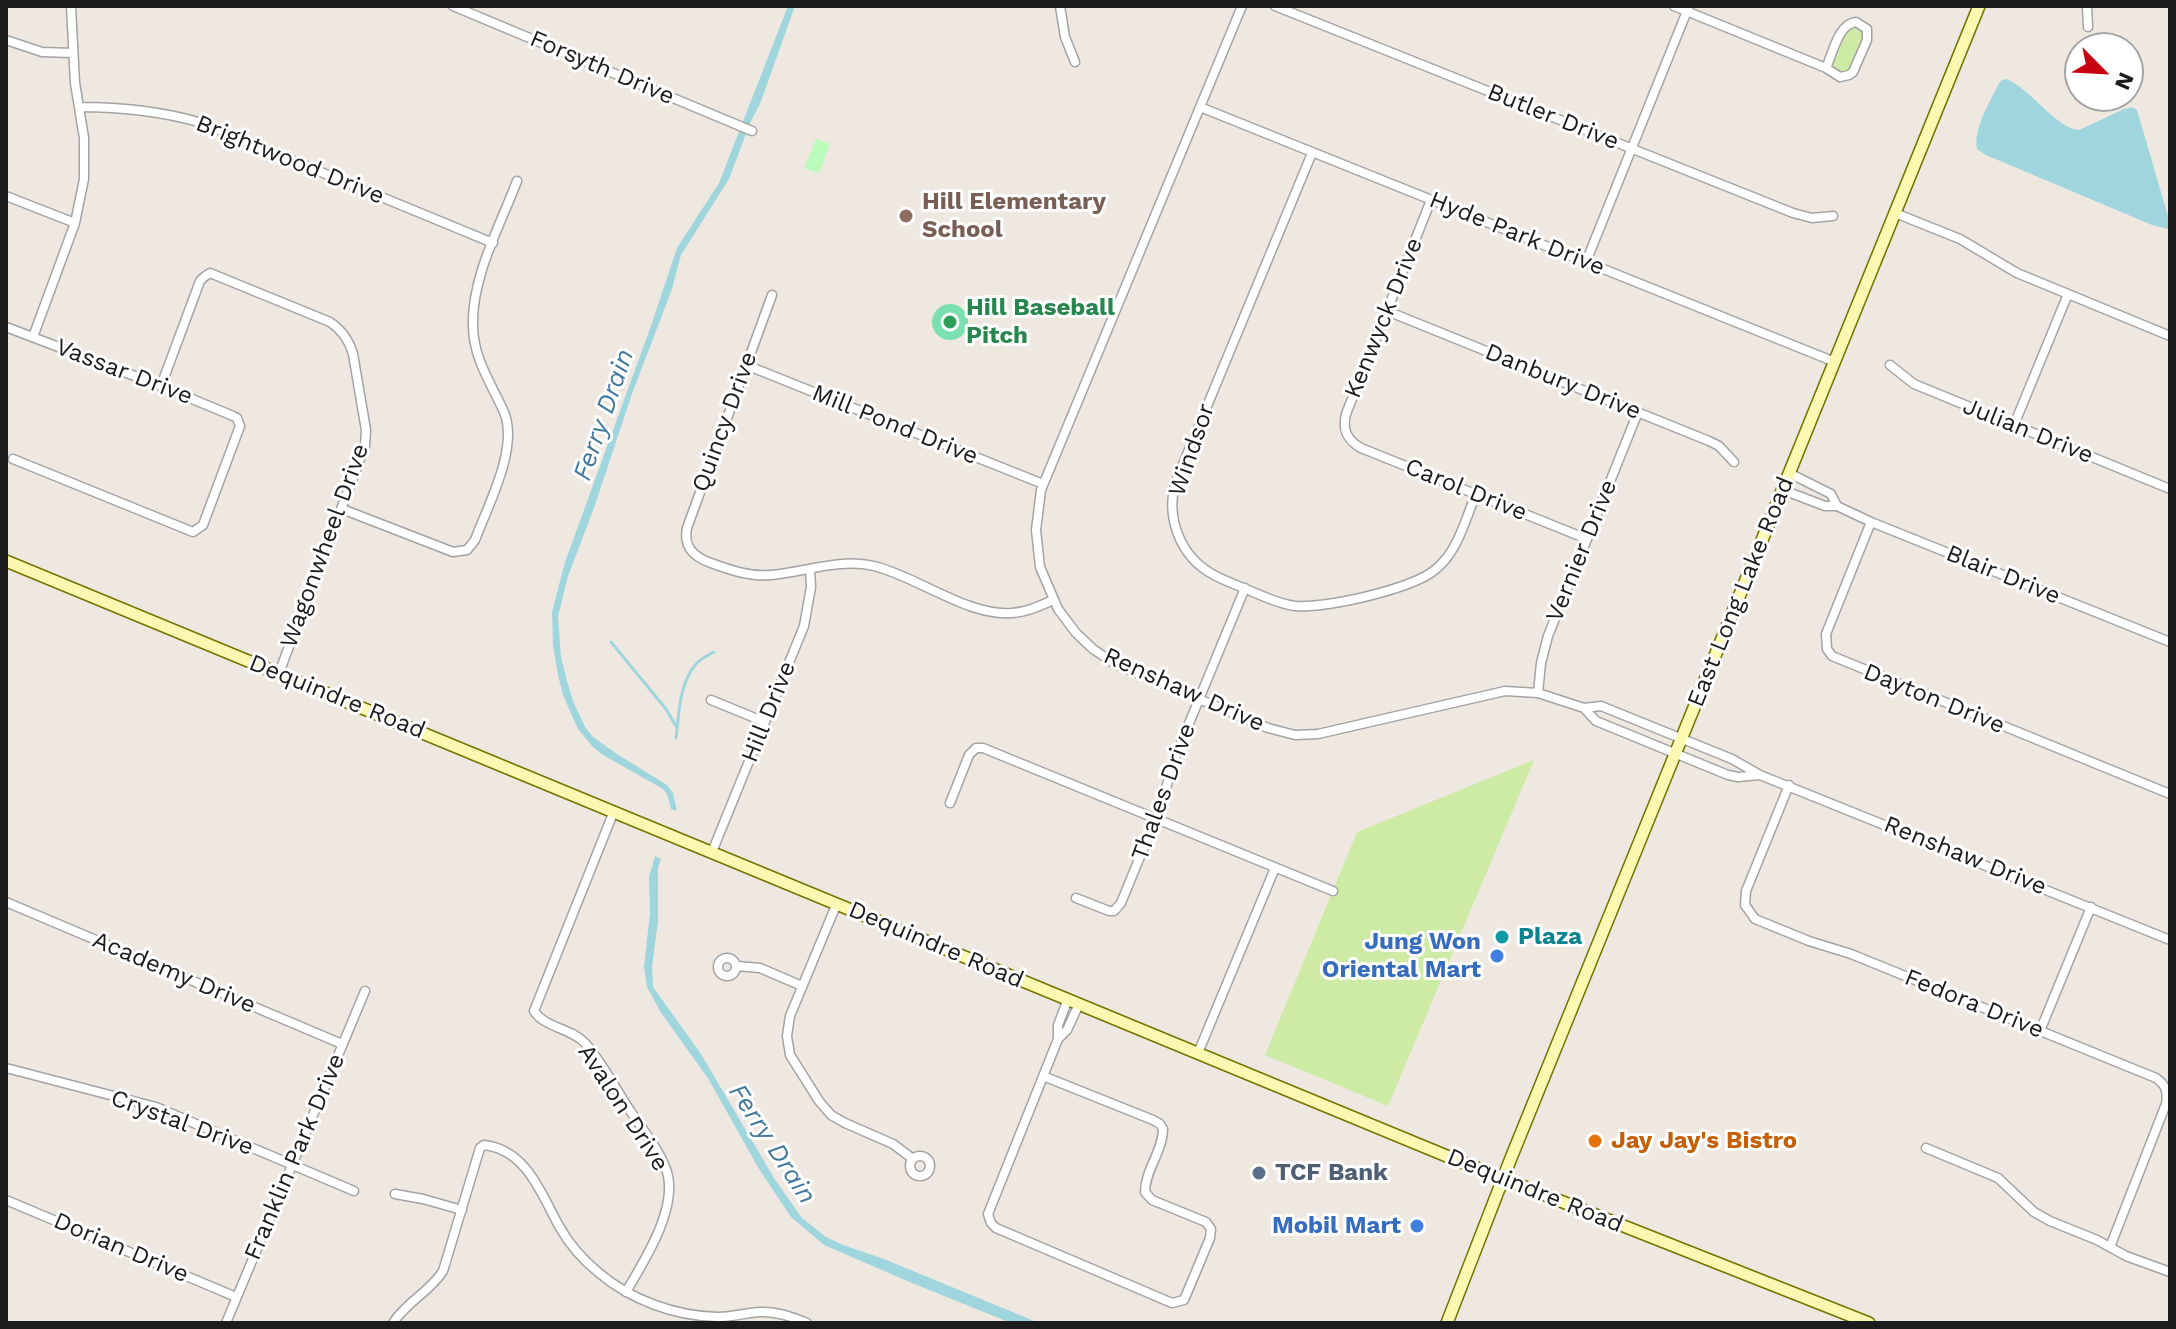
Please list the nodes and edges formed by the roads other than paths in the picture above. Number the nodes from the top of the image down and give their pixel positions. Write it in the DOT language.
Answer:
graph roads {
  1 [pos="71,6"];
  2 [pos="453,6"];
  3 [pos="1060,6"];
  4 [pos="1242,6"];
  5 [pos="1275,6"];
  6 [pos="1674,6"];
  7 [pos="1979,6"];
  8 [pos="2087,6"];
  9 [pos="1688,9"];
  10 [pos="2088,27"];
  11 [pos="6,40"];
  12 [pos="73,53"];
  13 [pos="1075,62"];
  14 [pos="1826,68"];
  15 [pos="79,107"];
  16 [pos="1200,107"];
  17 [pos="751,131"];
  18 [pos="1631,149"];
  19 [pos="1312,153"];
  20 [pos="517,181"];
  21 [pos="6,196"];
  22 [pos="1431,200"];
  23 [pos="1895,213"];
  24 [pos="1833,216"];
  25 [pos="75,223"];
  26 [pos="493,243"];
  27 [pos="1586,262"];
  28 [pos="2068,294"];
  29 [pos="772,295"];
  30 [pos="1387,311"];
  31 [pos="6,327"];
  32 [pos="2170,336"];
  33 [pos="33,337"];
  34 [pos="1835,362"];
  35 [pos="746,365"];
  36 [pos="1890,365"];
  37 [pos="161,386"];
  38 [pos="1638,412"];
  39 [pos="2014,425"];
  40 [pos="1348,438"];
  41 [pos="13,459"];
  42 [pos="1734,462"];
  43 [pos="1789,473"];
  44 [pos="1043,484"];
  45 [pos="2170,489"];
  46 [pos="1783,490"];
  47 [pos="1476,494"];
  48 [pos="1837,506"];
  49 [pos="342,509"];
  50 [pos="1871,522"];
  51 [pos="1587,539"];
  52 [pos="6,561"];
  53 [pos="810,569"];
  54 [pos="1245,588"];
  55 [pos="1053,600"];
  56 [pos="2170,642"];
  57 [pos="279,673"];
  58 [pos="1538,693"];
  59 [pos="711,700"];
  60 [pos="1199,700"];
  61 [pos="1584,708"];
  62 [pos="765,722"];
  63 [pos="1682,738"];
  64 [pos="1676,754"];
  65 [pos="1760,775"];
  66 [pos="1789,785"];
  67 [pos="2170,794"];
  68 [pos="950,803"];
  69 [pos="614,811"];
  70 [pos="1156,818"];
  71 [pos="712,852"];
  72 [pos="1275,868"];
  73 [pos="1333,891"];
  74 [pos="1076,898"];
  75 [pos="6,902"];
  76 [pos="837,903"];
  77 [pos="2091,907"];
  78 [pos="2170,940"];
  79 [pos="737,966"];
  80 [pos="802,986"];
  81 [pos="365,991"];
  82 [pos="1073,1002"];
  83 [pos="2040,1031"];
  84 [pos="342,1044"];
  85 [pos="1198,1053"];
  86 [pos="6,1068"];
  87 [pos="1043,1076"];
  88 [pos="1926,1148"];
  89 [pos="913,1159"];
  90 [pos="292,1164"];
  91 [pos="1503,1179"];
  92 [pos="354,1191"];
  93 [pos="395,1194"];
  94 [pos="6,1200"];
  95 [pos="462,1210"];
  96 [pos="2110,1247"];
  97 [pos="2170,1272"];
  98 [pos="626,1292"];
  99 [pos="236,1297"];
  100 [pos="804,1322"];
  101 [pos="226,1323"];
  102 [pos="393,1323"];
  103 [pos="1447,1323"];
  104 [pos="1869,1323"];
  1 -- 12 [label="street"];
  2 -- 17 [label="street, Forsyth Drive"];
  3 -- 13 [label="street"];
  4 -- 16 [label="street, Renshaw Drive"];
  5 -- 18 [label="street, Butler Drive"];
  6 -- 9 [label="street"];
  7 -- 23 [label="main road, East Long Lake Road"];
  8 -- 10 [label="street"];
  9 -- 14 [label="street"];
  9 -- 18 [label="street"];
  11 -- 12 [label="street"];
  12 -- 15 [label="street"];
  14 -- 14 [label="street"];
  15 -- 25 [label="street"];
  15 -- 26 [label="street, Brightwood Drive"];
  16 -- 19 [label="street, Hyde Park Drive"];
  16 -- 44 [label="street, Renshaw Drive"];
  18 -- 24 [label="street, Butler Drive"];
  18 -- 27 [label="street"];
  19 -- 22 [label="street, Hyde Park Drive"];
  19 -- 54 [label="street, Windsor"];
  20 -- 26 [label="street"];
  21 -- 25 [label="street"];
  22 -- 27 [label="street, Hyde Park Drive"];
  22 -- 30 [label="street, Kenwyck Drive"];
  23 -- 28 [label="street"];
  23 -- 34 [label="main road, East Long Lake Road"];
  25 -- 33 [label="street"];
  26 -- 49 [label="street"];
  27 -- 34 [label="street, Hyde Park Drive"];
  28 -- 32 [label="street"];
  28 -- 39 [label="street"];
  29 -- 35 [label="street, Quincy Drive"];
  30 -- 38 [label="street, Danbury Drive"];
  30 -- 40 [label="street, Kenwyck Drive"];
  31 -- 33 [label="street, Vassar Drive"];
  33 -- 37 [label="street, Vassar Drive"];
  34 -- 43 [label="main road, East Long Lake Road"];
  35 -- 44 [label="street, Mill Pond Drive"];
  35 -- 53 [label="street, Quincy Drive"];
  36 -- 39 [label="street, Julian Drive"];
  37 -- 41 [label="street, Vassar Drive"];
  37 -- 49 [label="street, Wagonwheel Drive"];
  38 -- 42 [label="street, Danbury Drive"];
  38 -- 51 [label="street, Vernier Drive"];
  39 -- 45 [label="street, Julian Drive"];
  40 -- 47 [label="street, Carol Drive"];
  43 -- 46 [label="main road, East Long Lake Road"];
  43 -- 48 [label="street, Blair Drive"];
  44 -- 55 [label="street, Renshaw Drive"];
  46 -- 48 [label="street, Blair Drive"];
  46 -- 63 [label="main road, East Long Lake Road"];
  47 -- 51 [label="street, Carol Drive"];
  47 -- 54 [label="street, Windsor"];
  48 -- 50 [label="street, Blair Drive"];
  49 -- 57 [label="street, Wagonwheel Drive"];
  50 -- 56 [label="street, Blair Drive"];
  50 -- 67 [label="street, Dayton Drive"];
  51 -- 58 [label="street, Vernier Drive"];
  52 -- 57 [label="main road, Dequindre Road"];
  53 -- 55 [label="street"];
  53 -- 62 [label="street, Hill Drive"];
  54 -- 60 [label="street, Thales Drive"];
  55 -- 60 [label="street, Renshaw Drive"];
  57 -- 69 [label="main road, Dequindre Road"];
  58 -- 60 [label="street, Renshaw Drive"];
  58 -- 61 [label="street, Renshaw Drive"];
  59 -- 62 [label="street"];
  60 -- 70 [label="street, Thales Drive"];
  61 -- 63 [label="street, Renshaw Drive"];
  61 -- 64 [label="street, Renshaw Drive"];
  62 -- 71 [label="street, Hill Drive"];
  63 -- 64 [label="main road, East Long Lake Road"];
  63 -- 65 [label="street, Renshaw Drive"];
  64 -- 65 [label="street, Renshaw Drive"];
  64 -- 91 [label="main road, East Long Lake Road"];
  65 -- 66 [label="street, Renshaw Drive"];
  66 -- 77 [label="street, Renshaw Drive"];
  66 -- 83 [label="street, Fedora Drive"];
  68 -- 70 [label="street"];
  69 -- 71 [label="main road, Dequindre Road"];
  69 -- 98 [label="street, Avalon Drive"];
  70 -- 72 [label="street"];
  70 -- 74 [label="street, Thales Drive"];
  71 -- 76 [label="main road, Dequindre Road"];
  72 -- 73 [label="street"];
  72 -- 85 [label="street"];
  75 -- 84 [label="street, Academy Drive"];
  76 -- 80 [label="street"];
  76 -- 82 [label="main road, Dequindre Road"];
  77 -- 78 [label="street, Renshaw Drive"];
  77 -- 83 [label="street"];
  79 -- 80 [label="street"];
  80 -- 89 [label="street"];
  81 -- 84 [label="street, Franklin Park Drive"];
  82 -- 85 [label="main road, Dequindre Road"];
  82 -- 87 [label="street"];
  83 -- 96 [label="street, Fedora Drive"];
  84 -- 90 [label="street, Franklin Park Drive"];
  85 -- 91 [label="main road, Dequindre Road"];
  86 -- 90 [label="street, Crystal Drive"];
  87 -- 87 [label="street"];
  88 -- 96 [label="street"];
  90 -- 92 [label="street, Crystal Drive"];
  90 -- 99 [label="street, Franklin Park Drive"];
  91 -- 103 [label="main road, East Long Lake Road"];
  91 -- 104 [label="main road, Dequindre Road"];
  93 -- 95 [label="street"];
  94 -- 99 [label="street, Dorian Drive"];
  95 -- 98 [label="street"];
  95 -- 102 [label="street"];
  96 -- 97 [label="street"];
  98 -- 100 [label="street"];
  99 -- 101 [label="street, Franklin Park Drive"];
}
